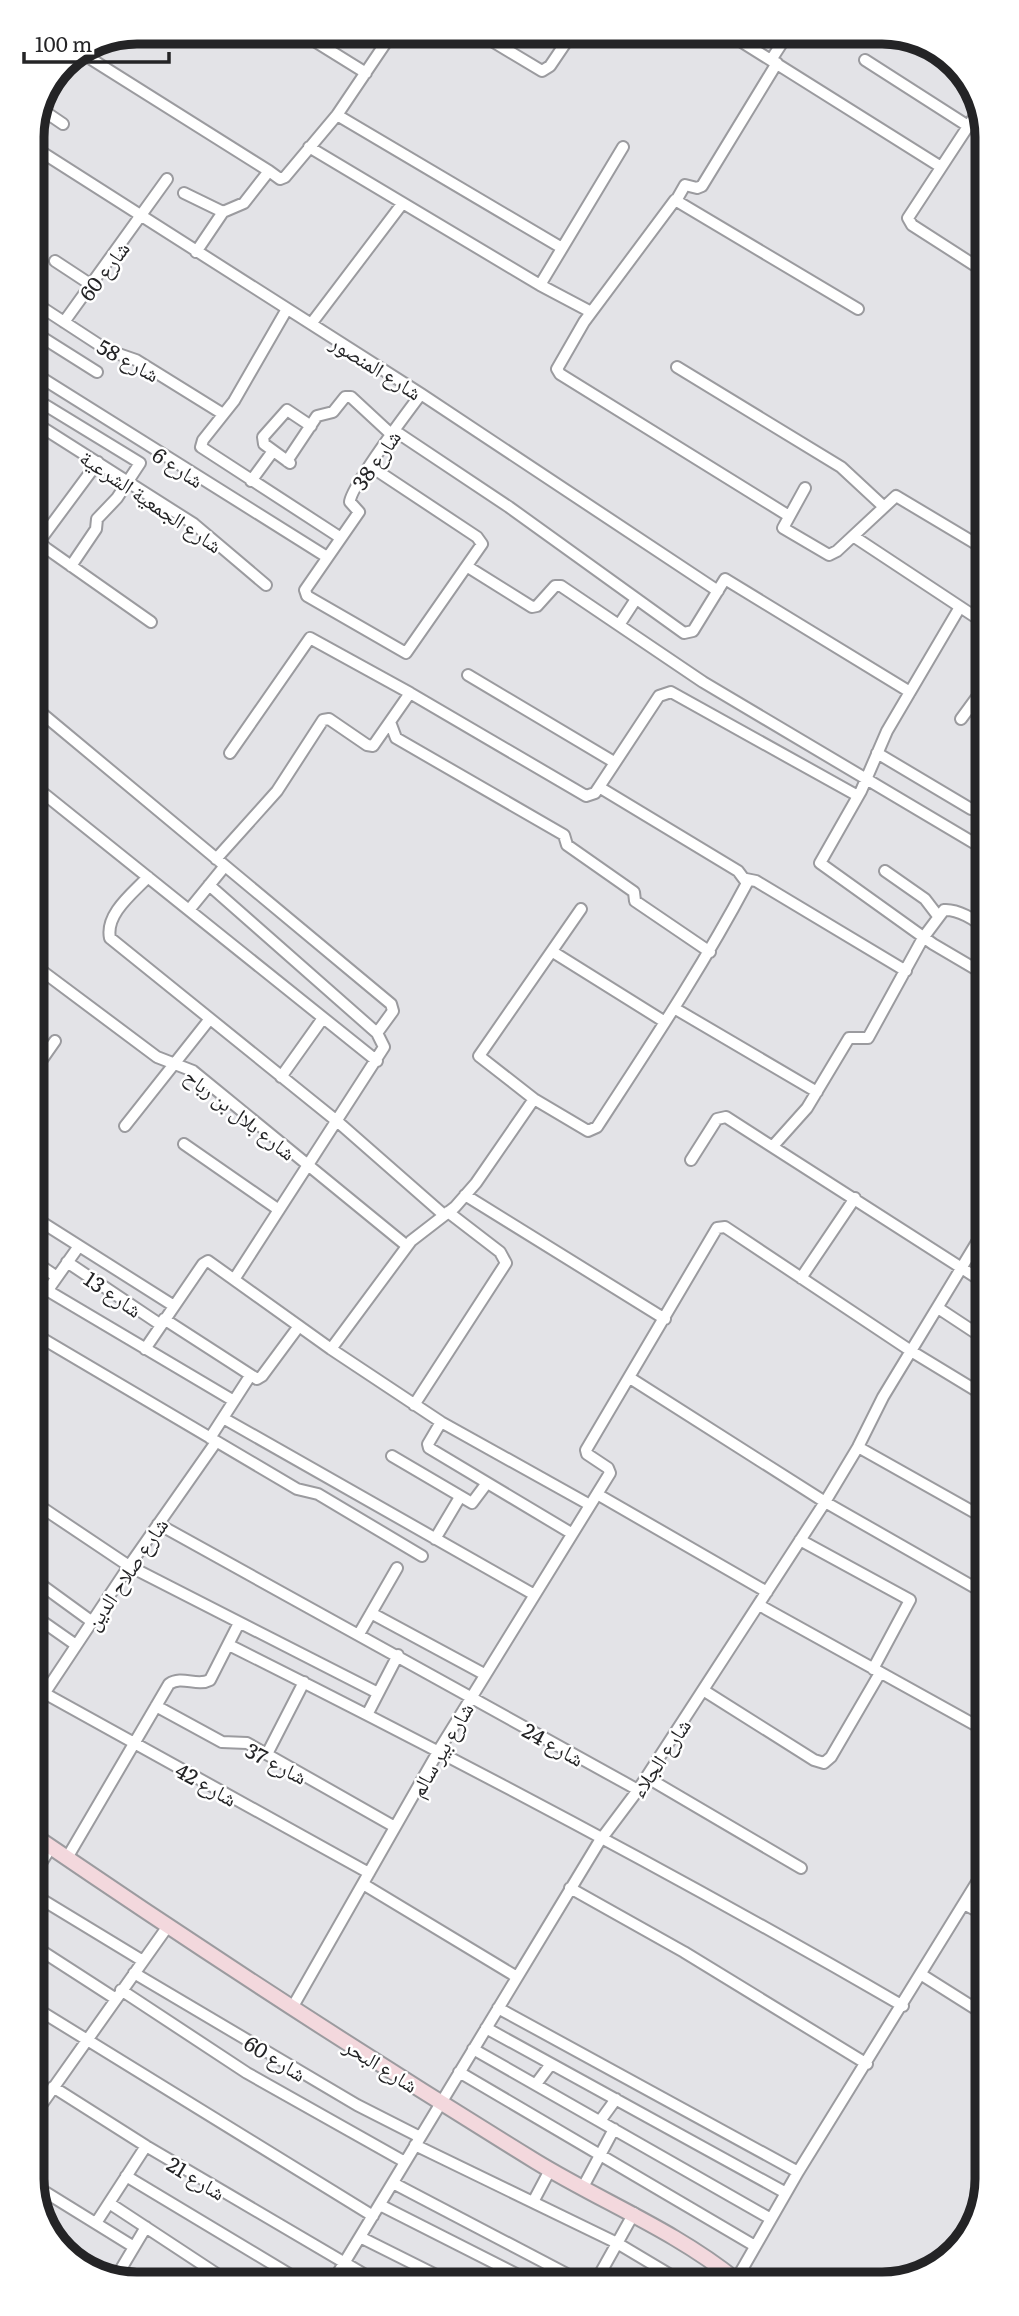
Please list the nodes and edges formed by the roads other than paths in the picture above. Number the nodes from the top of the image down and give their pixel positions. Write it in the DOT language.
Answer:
graph roads {
  1 [pos="319,44"];
  2 [pos="385,44"];
  3 [pos="497,44"];
  4 [pos="565,44"];
  5 [pos="745,44"];
  6 [pos="783,44"];
  7 [pos="88,57"];
  8 [pos="865,60"];
  9 [pos="774,62"];
  10 [pos="366,73"];
  11 [pos="47,113"];
  12 [pos="337,115"];
  13 [pos="973,119"];
  14 [pos="63,124"];
  15 [pos="968,126"];
  16 [pos="309,147"];
  17 [pos="623,147"];
  18 [pos="44,154"];
  19 [pos="941,167"];
  20 [pos="269,171"];
  21 [pos="167,179"];
  22 [pos="184,193"];
  23 [pos="677,200"];
  24 [pos="402,204"];
  25 [pos="223,212"];
  26 [pos="142,218"];
  27 [pos="562,248"];
  28 [pos="196,252"];
  29 [pos="55,261"];
  30 [pos="975,265"];
  31 [pos="90,284"];
  32 [pos="540,285"];
  33 [pos="44,309"];
  34 [pos="287,309"];
  35 [pos="858,309"];
  36 [pos="591,312"];
  37 [pos="64,322"];
  38 [pos="311,324"];
  39 [pos="44,339"];
  40 [pos="677,367"];
  41 [pos="97,372"];
  42 [pos="44,380"];
  43 [pos="421,394"];
  44 [pos="44,404"];
  45 [pos="99,414"];
  46 [pos="223,414"];
  47 [pos="310,426"];
  48 [pos="44,428"];
  49 [pos="88,431"];
  50 [pos="393,433"];
  51 [pos="273,451"];
  52 [pos="98,462"];
  53 [pos="370,466"];
  54 [pos="129,481"];
  55 [pos="251,481"];
  56 [pos="805,488"];
  57 [pos="883,506"];
  58 [pos="789,516"];
  59 [pos="44,536"];
  60 [pos="853,536"];
  61 [pos="341,538"];
  62 [pos="975,543"];
  63 [pos="44,547"];
  64 [pos="327,557"];
  65 [pos="71,566"];
  66 [pos="468,567"];
  67 [pos="266,585"];
  68 [pos="718,591"];
  69 [pos="636,599"];
  70 [pos="960,607"];
  71 [pos="975,617"];
  72 [pos="152,622"];
  73 [pos="619,625"];
  74 [pos="468,675"];
  75 [pos="910,692"];
  76 [pos="410,693"];
  77 [pos="975,700"];
  78 [pos="44,715"];
  79 [pos="961,719"];
  80 [pos="390,722"];
  81 [pos="230,753"];
  82 [pos="877,753"];
  83 [pos="614,762"];
  84 [pos="867,777"];
  85 [pos="598,787"];
  86 [pos="44,794"];
  87 [pos="858,796"];
  88 [pos="971,809"];
  89 [pos="974,843"];
  90 [pos="220,863"];
  91 [pos="885,871"];
  92 [pos="148,877"];
  93 [pos="746,879"];
  94 [pos="209,885"];
  95 [pos="581,909"];
  96 [pos="189,910"];
  97 [pos="938,916"];
  98 [pos="975,921"];
  99 [pos="923,937"];
  100 [pos="553,952"];
  101 [pos="710,952"];
  102 [pos="975,969"];
  103 [pos="906,971"];
  104 [pos="44,972"];
  105 [pos="674,1008"];
  106 [pos="323,1018"];
  107 [pos="209,1020"];
  108 [pos="665,1021"];
  109 [pos="377,1033"];
  110 [pos="55,1041"];
  111 [pos="44,1057"];
  112 [pos="377,1061"];
  113 [pos="173,1063"];
  114 [pos="281,1077"];
  115 [pos="817,1093"];
  116 [pos="534,1099"];
  117 [pos="338,1122"];
  118 [pos="125,1126"];
  119 [pos="184,1144"];
  120 [pos="773,1146"];
  121 [pos="691,1160"];
  122 [pos="308,1167"];
  123 [pos="466,1195"];
  124 [pos="855,1198"];
  125 [pos="279,1210"];
  126 [pos="446,1213"];
  127 [pos="44,1224"];
  128 [pos="79,1245"];
  129 [pos="407,1246"];
  130 [pos="975,1249"];
  131 [pos="67,1262"];
  132 [pos="44,1268"];
  133 [pos="962,1268"];
  134 [pos="975,1276"];
  135 [pos="57,1277"];
  136 [pos="235,1278"];
  137 [pos="801,1278"];
  138 [pos="174,1306"];
  139 [pos="938,1308"];
  140 [pos="665,1319"];
  141 [pos="163,1322"];
  142 [pos="299,1326"];
  143 [pos="975,1332"];
  144 [pos="44,1340"];
  145 [pos="145,1349"];
  146 [pos="331,1349"];
  147 [pos="911,1351"];
  148 [pos="250,1376"];
  149 [pos="630,1378"];
  150 [pos="975,1390"];
  151 [pos="234,1401"];
  152 [pos="414,1405"];
  153 [pos="223,1418"];
  154 [pos="441,1422"];
  155 [pos="213,1440"];
  156 [pos="858,1447"];
  157 [pos="392,1455"];
  158 [pos="487,1483"];
  159 [pos="597,1494"];
  160 [pos="460,1497"];
  161 [pos="825,1502"];
  162 [pos="590,1505"];
  163 [pos="44,1509"];
  164 [pos="975,1513"];
  165 [pos="158,1524"];
  166 [pos="571,1533"];
  167 [pos="435,1539"];
  168 [pos="800,1540"];
  169 [pos="422,1556"];
  170 [pos="129,1566"];
  171 [pos="397,1568"];
  172 [pos="44,1587"];
  173 [pos="975,1588"];
  174 [pos="767,1592"];
  175 [pos="533,1594"];
  176 [pos="759,1605"];
  177 [pos="372,1613"];
  178 [pos="91,1621"];
  179 [pos="44,1623"];
  180 [pos="240,1623"];
  181 [pos="359,1634"];
  182 [pos="76,1645"];
  183 [pos="229,1645"];
  184 [pos="398,1655"];
  185 [pos="877,1671"];
  186 [pos="484,1674"];
  187 [pos="304,1682"];
  188 [pos="704,1690"];
  189 [pos="44,1691"];
  190 [pos="378,1693"];
  191 [pos="471,1696"];
  192 [pos="44,1700"];
  193 [pos="156,1706"];
  194 [pos="368,1713"];
  195 [pos="975,1725"];
  196 [pos="133,1742"];
  197 [pos="439,1750"];
  198 [pos="267,1754"];
  199 [pos="646,1777"];
  200 [pos="638,1790"];
  201 [pos="395,1827"];
  202 [pos="603,1837"];
  203 [pos="44,1842"];
  204 [pos="51,1847"];
  205 [pos="44,1858"];
  206 [pos="67,1858"];
  207 [pos="801,1868"];
  208 [pos="369,1873"];
  209 [pos="363,1884"];
  210 [pos="975,1886"];
  211 [pos="570,1888"];
  212 [pos="44,1901"];
  213 [pos="964,1904"];
  214 [pos="975,1910"];
  215 [pos="168,1926"];
  216 [pos="44,1952"];
  217 [pos="143,1961"];
  218 [pos="134,1973"];
  219 [pos="922,1975"];
  220 [pos="517,1977"];
  221 [pos="119,1995"];
  222 [pos="903,2006"];
  223 [pos="292,2008"];
  224 [pos="498,2008"];
  225 [pos="975,2008"];
  226 [pos="44,2013"];
  227 [pos="486,2028"];
  228 [pos="87,2037"];
  229 [pos="473,2049"];
  230 [pos="551,2064"];
  231 [pos="867,2064"];
  232 [pos="459,2072"];
  233 [pos="536,2084"];
  234 [pos="53,2087"];
  235 [pos="616,2099"];
  236 [pos="44,2100"];
  237 [pos="441,2101"];
  238 [pos="600,2121"];
  239 [pos="614,2129"];
  240 [pos="417,2141"];
  241 [pos="146,2146"];
  242 [pos="601,2156"];
  243 [pos="405,2162"];
  244 [pos="550,2170"];
  245 [pos="798,2172"];
  246 [pos="127,2176"];
  247 [pos="393,2183"];
  248 [pos="583,2187"];
  249 [pos="46,2193"];
  250 [pos="786,2193"];
  251 [pos="533,2202"];
  252 [pos="109,2203"];
  253 [pos="380,2205"];
  254 [pos="634,2213"];
  255 [pos="373,2216"];
  256 [pos="771,2219"];
  257 [pos="96,2224"];
  258 [pos="146,2227"];
  259 [pos="360,2237"];
  260 [pos="617,2243"];
  261 [pos="755,2246"];
  262 [pos="134,2247"];
  263 [pos="344,2264"];
  264 [pos="120,2270"];
  265 [pos="214,2272"];
  266 [pos="286,2272"];
  267 [pos="339,2272"];
  268 [pos="359,2272"];
  269 [pos="430,2272"];
  270 [pos="512,2272"];
  271 [pos="563,2272"];
  272 [pos="602,2272"];
  273 [pos="666,2272"];
  274 [pos="725,2272"];
  275 [pos="740,2272"];
  1 -- 10 [label="street"];
  2 -- 10 [label="street"];
  3 -- 4 [label="street"];
  5 -- 9 [label="street"];
  6 -- 9 [label="street"];
  7 -- 20 [label="street"];
  8 -- 15 [label="street"];
  9 -- 19 [label="street"];
  9 -- 23 [label="street"];
  10 -- 12 [label="street"];
  11 -- 14 [label="street"];
  12 -- 16 [label="street"];
  12 -- 27 [label="street"];
  13 -- 15 [label="street"];
  15 -- 19 [label="street"];
  16 -- 20 [label="street"];
  16 -- 24 [label="street"];
  17 -- 27 [label="street"];
  18 -- 26 [label="street, شارع المنصور"];
  19 -- 30 [label="street"];
  20 -- 25 [label="street"];
  21 -- 26 [label="street, شارع 60"];
  22 -- 25 [label="street"];
  23 -- 35 [label="street"];
  23 -- 36 [label="street"];
  24 -- 32 [label="street"];
  24 -- 38 [label="street"];
  25 -- 28 [label="street"];
  26 -- 28 [label="street, شارع المنصور"];
  26 -- 31 [label="street, شارع 60"];
  27 -- 32 [label="street"];
  28 -- 34 [label="street, شارع المنصور"];
  29 -- 31 [label="street"];
  31 -- 37 [label="street, شارع 60"];
  32 -- 36 [label="street"];
  33 -- 37 [label="street, شارع 58"];
  34 -- 38 [label="street, شارع المنصور"];
  34 -- 46 [label="street"];
  36 -- 58 [label="street"];
  37 -- 46 [label="street, شارع 58"];
  38 -- 43 [label="street, شارع المنصور"];
  39 -- 41 [label="street"];
  40 -- 57 [label="street"];
  42 -- 45 [label="street, شارع 6"];
  43 -- 50 [label="street, شارع 38"];
  43 -- 68 [label="street, شارع المنصور"];
  44 -- 49 [label="street"];
  45 -- 49 [label="street"];
  45 -- 64 [label="street, شارع 6"];
  46 -- 55 [label="street"];
  47 -- 50 [label="street"];
  47 -- 51 [label="street"];
  47 -- 51 [label="street"];
  48 -- 52 [label="street, شارع الجمعية الشرعية"];
  49 -- 54 [label="street"];
  50 -- 53 [label="street, شارع 38"];
  50 -- 69 [label="street"];
  51 -- 55 [label="street"];
  52 -- 54 [label="street, شارع الجمعية الشرعية"];
  52 -- 59 [label="street"];
  53 -- 61 [label="street, شارع 38"];
  53 -- 66 [label="street"];
  54 -- 65 [label="street"];
  54 -- 67 [label="street, شارع الجمعية الشرعية"];
  55 -- 61 [label="street"];
  56 -- 58 [label="street"];
  57 -- 60 [label="street"];
  57 -- 62 [label="street"];
  58 -- 60 [label="street"];
  60 -- 70 [label="street"];
  61 -- 64 [label="street, شارع 38"];
  63 -- 65 [label="street"];
  64 -- 66 [label="street, شارع 38"];
  65 -- 72 [label="street"];
  66 -- 73 [label="street"];
  68 -- 69 [label="street"];
  68 -- 75 [label="street"];
  69 -- 73 [label="street"];
  70 -- 71 [label="street"];
  70 -- 75 [label="street"];
  73 -- 84 [label="street"];
  74 -- 83 [label="street"];
  75 -- 82 [label="street"];
  76 -- 80 [label="street"];
  76 -- 81 [label="street"];
  76 -- 85 [label="street"];
  77 -- 79 [label="street"];
  78 -- 90 [label="street"];
  80 -- 90 [label="street"];
  80 -- 101 [label="street"];
  82 -- 84 [label="street"];
  82 -- 88 [label="street"];
  83 -- 85 [label="street"];
  83 -- 87 [label="street"];
  84 -- 87 [label="street"];
  84 -- 89 [label="street"];
  85 -- 93 [label="street"];
  86 -- 92 [label="street"];
  87 -- 99 [label="street"];
  90 -- 94 [label="street"];
  90 -- 109 [label="street"];
  91 -- 97 [label="street"];
  92 -- 96 [label="street"];
  92 -- 107 [label="street"];
  93 -- 101 [label="street"];
  93 -- 103 [label="street"];
  94 -- 96 [label="street"];
  94 -- 109 [label="street"];
  95 -- 100 [label="street"];
  96 -- 106 [label="street"];
  97 -- 98 [label="street"];
  97 -- 99 [label="street"];
  99 -- 102 [label="street"];
  99 -- 103 [label="street"];
  100 -- 108 [label="street"];
  100 -- 116 [label="street"];
  101 -- 105 [label="street"];
  103 -- 115 [label="street"];
  104 -- 113 [label="street, شارع بلال بن رباح"];
  105 -- 108 [label="street"];
  105 -- 115 [label="street"];
  106 -- 112 [label="street"];
  106 -- 114 [label="street"];
  107 -- 113 [label="street"];
  107 -- 114 [label="street"];
  108 -- 116 [label="street"];
  109 -- 112 [label="street"];
  110 -- 111 [label="street"];
  112 -- 117 [label="street"];
  113 -- 118 [label="street"];
  113 -- 122 [label="street, شارع بلال بن رباح"];
  114 -- 117 [label="street"];
  115 -- 120 [label="street"];
  116 -- 123 [label="street"];
  117 -- 122 [label="street"];
  117 -- 126 [label="street"];
  119 -- 125 [label="street"];
  120 -- 121 [label="street"];
  120 -- 124 [label="street"];
  122 -- 125 [label="street"];
  122 -- 129 [label="street, شارع بلال بن رباح"];
  123 -- 126 [label="street"];
  123 -- 140 [label="street"];
  124 -- 133 [label="street"];
  124 -- 137 [label="street"];
  125 -- 136 [label="street"];
  126 -- 129 [label="street"];
  126 -- 152 [label="street"];
  127 -- 128 [label="street"];
  128 -- 131 [label="street"];
  128 -- 138 [label="street"];
  129 -- 146 [label="street"];
  130 -- 133 [label="street, شارع الجلاء"];
  131 -- 135 [label="street"];
  131 -- 141 [label="street, شارع 13"];
  132 -- 135 [label="street"];
  133 -- 134 [label="street"];
  133 -- 139 [label="street, شارع الجلاء"];
  135 -- 145 [label="street"];
  136 -- 138 [label="street"];
  136 -- 142 [label="street"];
  137 -- 140 [label="street"];
  137 -- 147 [label="street"];
  138 -- 141 [label="street"];
  139 -- 143 [label="street"];
  139 -- 147 [label="street, شارع الجلاء"];
  140 -- 149 [label="street"];
  141 -- 145 [label="street"];
  141 -- 148 [label="street, شارع 13"];
  142 -- 146 [label="street"];
  142 -- 148 [label="street"];
  144 -- 155 [label="street"];
  145 -- 151 [label="street"];
  146 -- 152 [label="street"];
  147 -- 150 [label="street"];
  147 -- 156 [label="street, شارع الجلاء"];
  148 -- 151 [label="street, شارع صلاح الدين"];
  149 -- 159 [label="street"];
  149 -- 161 [label="street"];
  151 -- 153 [label="street, شارع صلاح الدين"];
  152 -- 154 [label="street"];
  153 -- 155 [label="street, شارع صلاح الدين"];
  153 -- 167 [label="street"];
  154 -- 158 [label="street"];
  154 -- 162 [label="street"];
  155 -- 165 [label="street, شارع صلاح الدين"];
  155 -- 169 [label="street"];
  156 -- 161 [label="street, شارع الجلاء"];
  156 -- 164 [label="street"];
  157 -- 160 [label="street"];
  158 -- 160 [label="street"];
  158 -- 166 [label="street"];
  159 -- 162 [label="street, شارع بير سالم"];
  159 -- 174 [label="street"];
  160 -- 167 [label="street"];
  161 -- 168 [label="street, شارع الجلاء"];
  161 -- 173 [label="street"];
  162 -- 166 [label="street, شارع بير سالم"];
  163 -- 170 [label="street"];
  165 -- 170 [label="street, شارع صلاح الدين"];
  165 -- 181 [label="street, شارع 24"];
  166 -- 175 [label="street, شارع بير سالم"];
  167 -- 175 [label="street"];
  168 -- 174 [label="street, شارع الجلاء"];
  168 -- 185 [label="street"];
  170 -- 178 [label="street, شارع صلاح الدين"];
  170 -- 180 [label="street"];
  171 -- 177 [label="street"];
  172 -- 178 [label="street"];
  174 -- 176 [label="street, شارع الجلاء"];
  175 -- 186 [label="street, شارع بير سالم"];
  176 -- 185 [label="street"];
  176 -- 188 [label="street, شارع الجلاء"];
  177 -- 181 [label="street"];
  177 -- 186 [label="street"];
  178 -- 182 [label="street, شارع صلاح الدين"];
  179 -- 182 [label="street"];
  180 -- 183 [label="street"];
  180 -- 190 [label="street"];
  181 -- 184 [label="street, شارع 24"];
  182 -- 189 [label="street, شارع صلاح الدين"];
  183 -- 187 [label="street"];
  183 -- 193 [label="street"];
  184 -- 190 [label="street"];
  184 -- 191 [label="street, شارع 24"];
  185 -- 188 [label="street"];
  185 -- 195 [label="street"];
  186 -- 191 [label="street, شارع بير سالم"];
  187 -- 194 [label="street"];
  187 -- 198 [label="street"];
  188 -- 199 [label="street, شارع الجلاء"];
  190 -- 194 [label="street"];
  191 -- 197 [label="street, شارع بير سالم"];
  191 -- 200 [label="street, شارع 24"];
  192 -- 196 [label="street, شارع 42"];
  193 -- 196 [label="street"];
  193 -- 198 [label="street, شارع 37"];
  194 -- 197 [label="street"];
  196 -- 206 [label="street"];
  196 -- 208 [label="street, شارع 42"];
  197 -- 201 [label="street, شارع بير سالم"];
  197 -- 202 [label="street"];
  198 -- 201 [label="street, شارع 37"];
  199 -- 200 [label="street, شارع الجلاء"];
  199 -- 207 [label="street"];
  200 -- 202 [label="street, شارع الجلاء"];
  201 -- 208 [label="street, شارع بير سالم"];
  202 -- 211 [label="street, شارع الجلاء"];
  202 -- 222 [label="street"];
  203 -- 204 [label="street, شارع البحر"];
  204 -- 205 [label="street"];
  204 -- 206 [label="street, شارع البحر"];
  206 -- 215 [label="street, شارع البحر"];
  208 -- 209 [label="street, شارع بير سالم"];
  209 -- 220 [label="street"];
  209 -- 223 [label="street, شارع بير سالم"];
  210 -- 213 [label="street"];
  211 -- 220 [label="street, شارع الجلاء"];
  211 -- 231 [label="street"];
  212 -- 217 [label="street"];
  213 -- 214 [label="street"];
  213 -- 219 [label="street"];
  215 -- 217 [label="street"];
  215 -- 223 [label="street, شارع البحر"];
  216 -- 221 [label="street"];
  217 -- 218 [label="street"];
  218 -- 221 [label="street"];
  218 -- 240 [label="street, شارع 60"];
  219 -- 222 [label="street"];
  219 -- 225 [label="street"];
  220 -- 224 [label="street, شارع الجلاء"];
  221 -- 228 [label="street"];
  221 -- 243 [label="street"];
  222 -- 231 [label="street"];
  223 -- 237 [label="street, شارع البحر"];
  224 -- 227 [label="street, شارع الجلاء"];
  224 -- 245 [label="street"];
  226 -- 228 [label="street"];
  227 -- 229 [label="street, شارع الجلاء"];
  227 -- 230 [label="street"];
  228 -- 234 [label="street"];
  228 -- 255 [label="street"];
  229 -- 232 [label="street, شارع الجلاء"];
  229 -- 233 [label="street"];
  230 -- 233 [label="street"];
  230 -- 235 [label="street"];
  231 -- 245 [label="street"];
  232 -- 237 [label="street, شارع الجلاء"];
  232 -- 242 [label="street"];
  233 -- 238 [label="street"];
  234 -- 236 [label="street"];
  234 -- 241 [label="street, شارع 21"];
  235 -- 238 [label="street"];
  235 -- 250 [label="street"];
  237 -- 240 [label="street, شارع الجلاء"];
  237 -- 244 [label="street, شارع البحر"];
  238 -- 239 [label="street"];
  239 -- 242 [label="street"];
  239 -- 256 [label="street"];
  240 -- 243 [label="street, شارع الجلاء"];
  240 -- 251 [label="street, شارع 60"];
  241 -- 246 [label="street"];
  241 -- 263 [label="street, شارع 21"];
  242 -- 248 [label="street"];
  242 -- 261 [label="street"];
  243 -- 247 [label="street, شارع الجلاء"];
  244 -- 248 [label="street, شارع البحر"];
  244 -- 251 [label="street"];
  245 -- 250 [label="street"];
  246 -- 252 [label="street"];
  246 -- 266 [label="street"];
  247 -- 253 [label="street, شارع الجلاء"];
  247 -- 271 [label="street"];
  248 -- 254 [label="street, شارع البحر"];
  249 -- 257 [label="street"];
  250 -- 256 [label="street"];
  251 -- 260 [label="street, شارع 60"];
  252 -- 257 [label="street"];
  252 -- 258 [label="street"];
  253 -- 255 [label="street, شارع الجلاء"];
  253 -- 270 [label="street"];
  254 -- 260 [label="street"];
  254 -- 274 [label="street, شارع البحر"];
  255 -- 259 [label="street, شارع الجلاء"];
  256 -- 261 [label="street"];
  257 -- 262 [label="street"];
  258 -- 262 [label="street"];
  258 -- 265 [label="street"];
  259 -- 263 [label="street, شارع الجلاء"];
  259 -- 269 [label="street"];
  260 -- 272 [label="street"];
  260 -- 273 [label="street, شارع 60"];
  261 -- 275 [label="street"];
  262 -- 264 [label="street"];
  263 -- 267 [label="street, شارع الجلاء"];
  263 -- 268 [label="street, شارع 21"];
}
